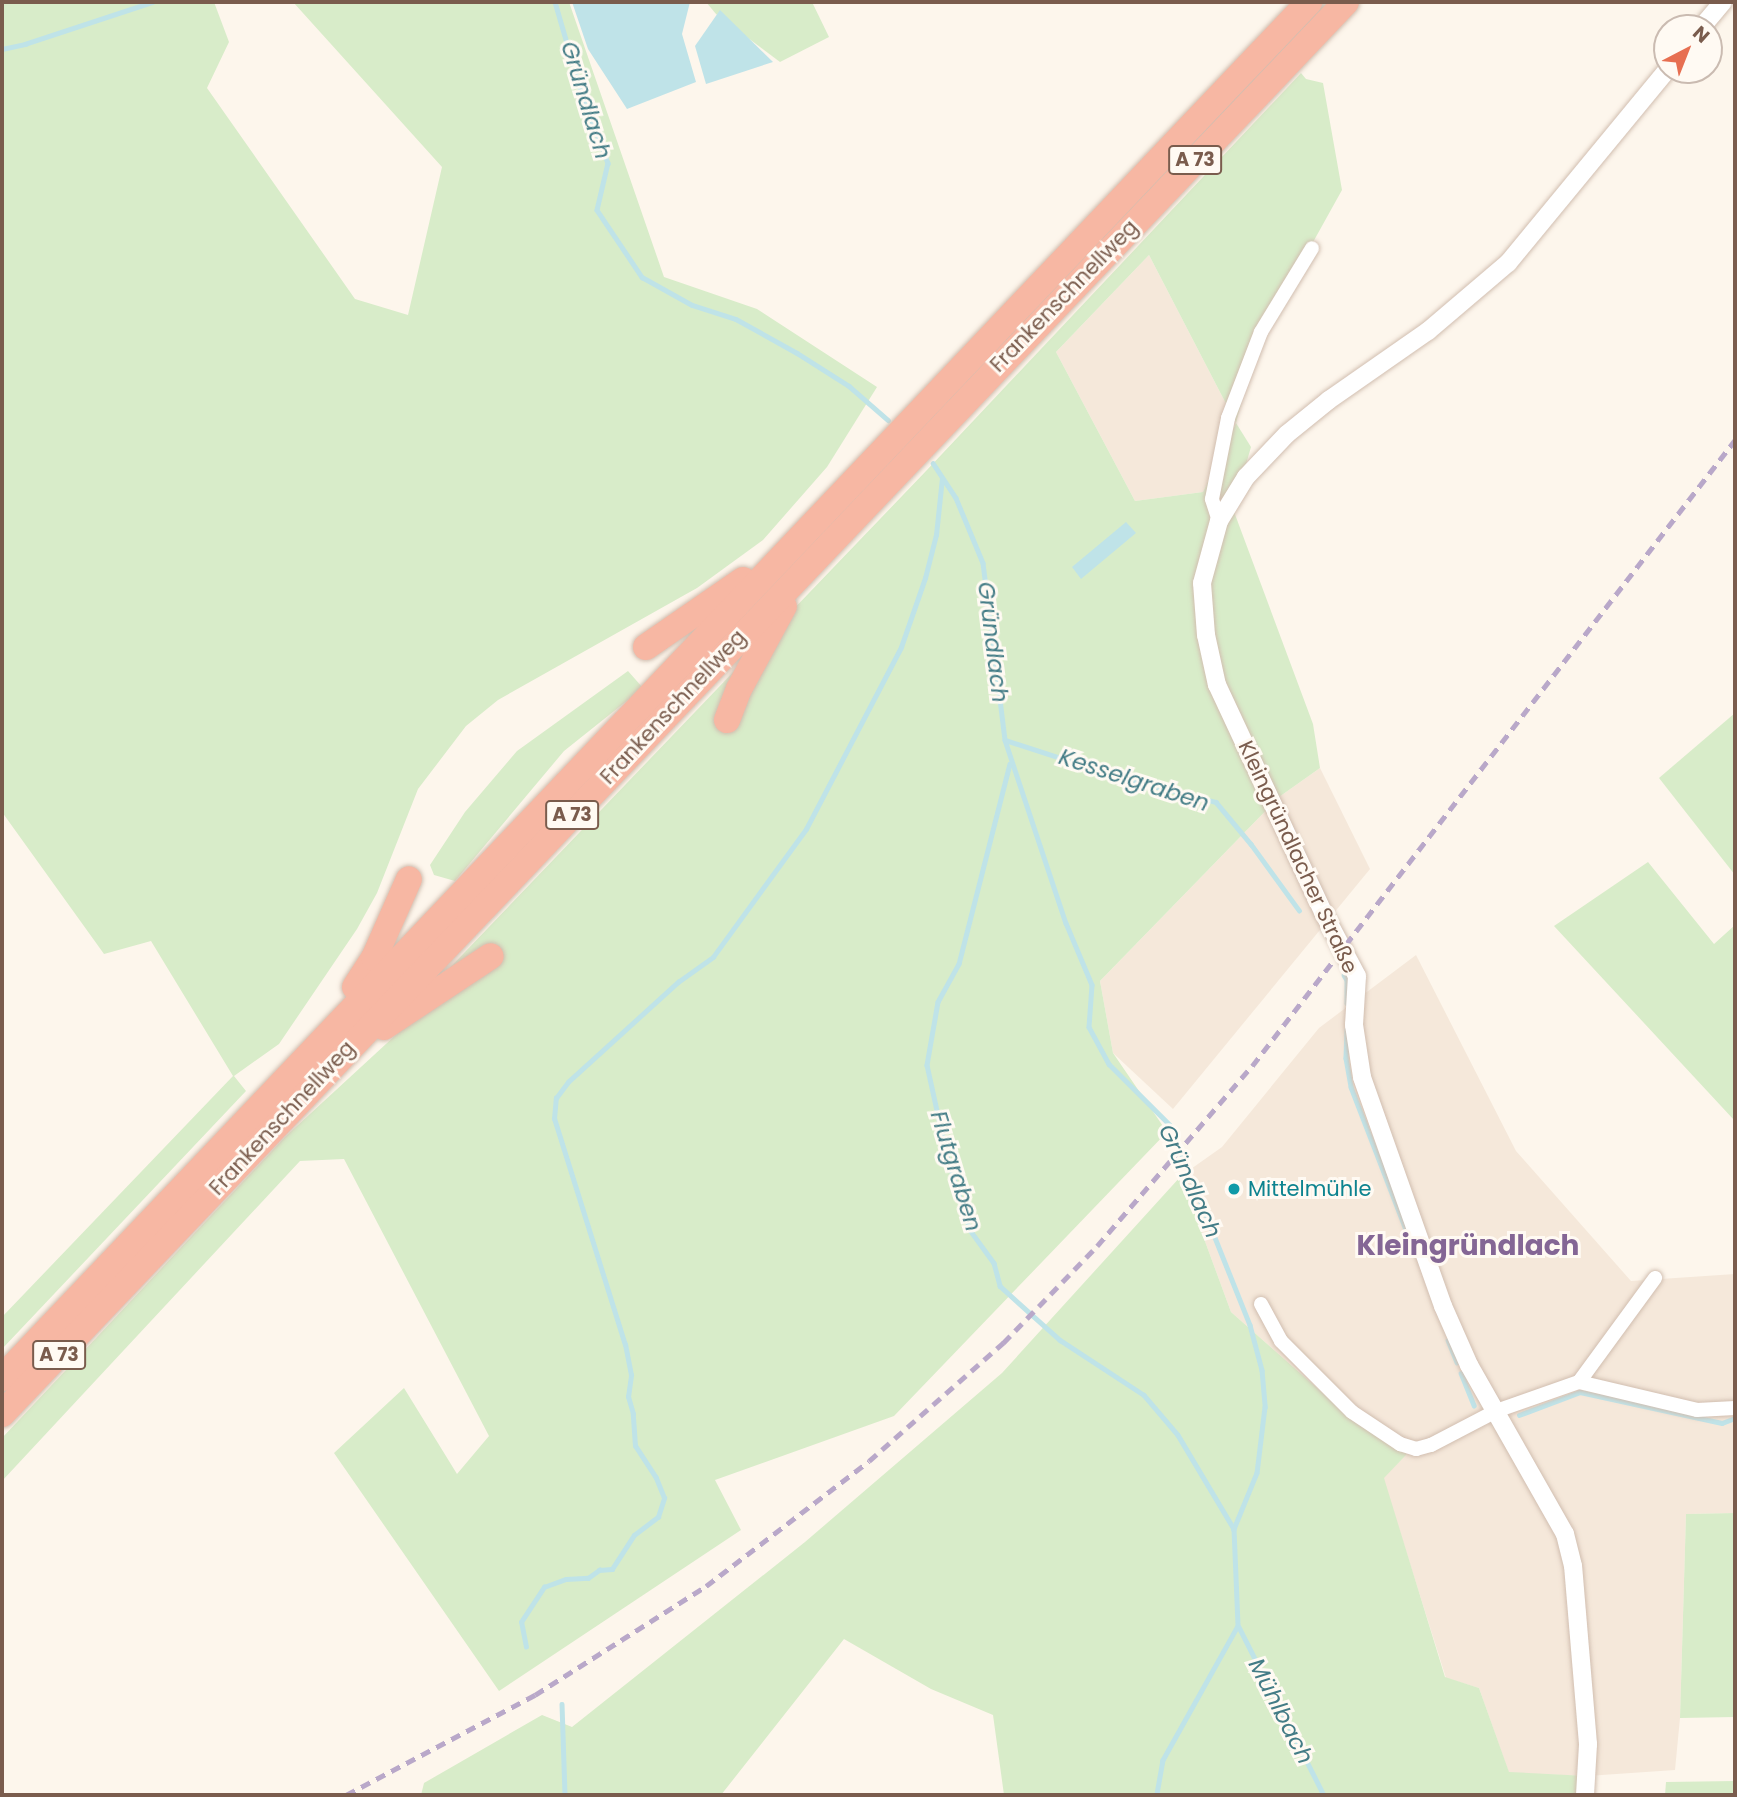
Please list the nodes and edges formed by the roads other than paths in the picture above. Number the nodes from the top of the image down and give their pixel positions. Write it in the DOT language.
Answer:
graph roads {
  1 [pos="1309,2"];
  2 [pos="1346,2"];
  3 [pos="1655,84"];
  4 [pos="1312,248"];
  5 [pos="1219,521"];
  6 [pos="800,537"];
  7 [pos="810,563"];
  8 [pos="646,647"];
  9 [pos="727,720"];
  10 [pos="409,879"];
  11 [pos="491,956"];
  12 [pos="322,1039"];
  13 [pos="331,1066"];
  14 [pos="1655,1278"];
  15 [pos="1261,1304"];
  16 [pos="2,1378"];
  17 [pos="1579,1382"];
  18 [pos="1735,1408"];
  19 [pos="1496,1410"];
  20 [pos="2,1414"];
  21 [pos="1585,1795"];
  1 -- 6 [label="highway, Frankenschnellweg / A 73"];
  2 -- 7 [label="highway, Frankenschnellweg / A 73"];
  3 -- 5 [label="street, Kleingründlacher Straße"];
  4 -- 5 [label="street"];
  5 -- 19 [label="street, Kleingründlacher Straße"];
  6 -- 8 [label="highway"];
  6 -- 12 [label="highway, Frankenschnellweg / A 73"];
  7 -- 9 [label="highway"];
  7 -- 13 [label="highway, Frankenschnellweg / A 73"];
  10 -- 12 [label="highway"];
  11 -- 13 [label="highway"];
  12 -- 16 [label="highway, Frankenschnellweg / A 73"];
  13 -- 20 [label="highway, Frankenschnellweg / A 73"];
  14 -- 17 [label="street"];
  15 -- 19 [label="street"];
  17 -- 18 [label="street"];
  17 -- 19 [label="street"];
  19 -- 21 [label="street, Kleingründlacher Straße"];
}
